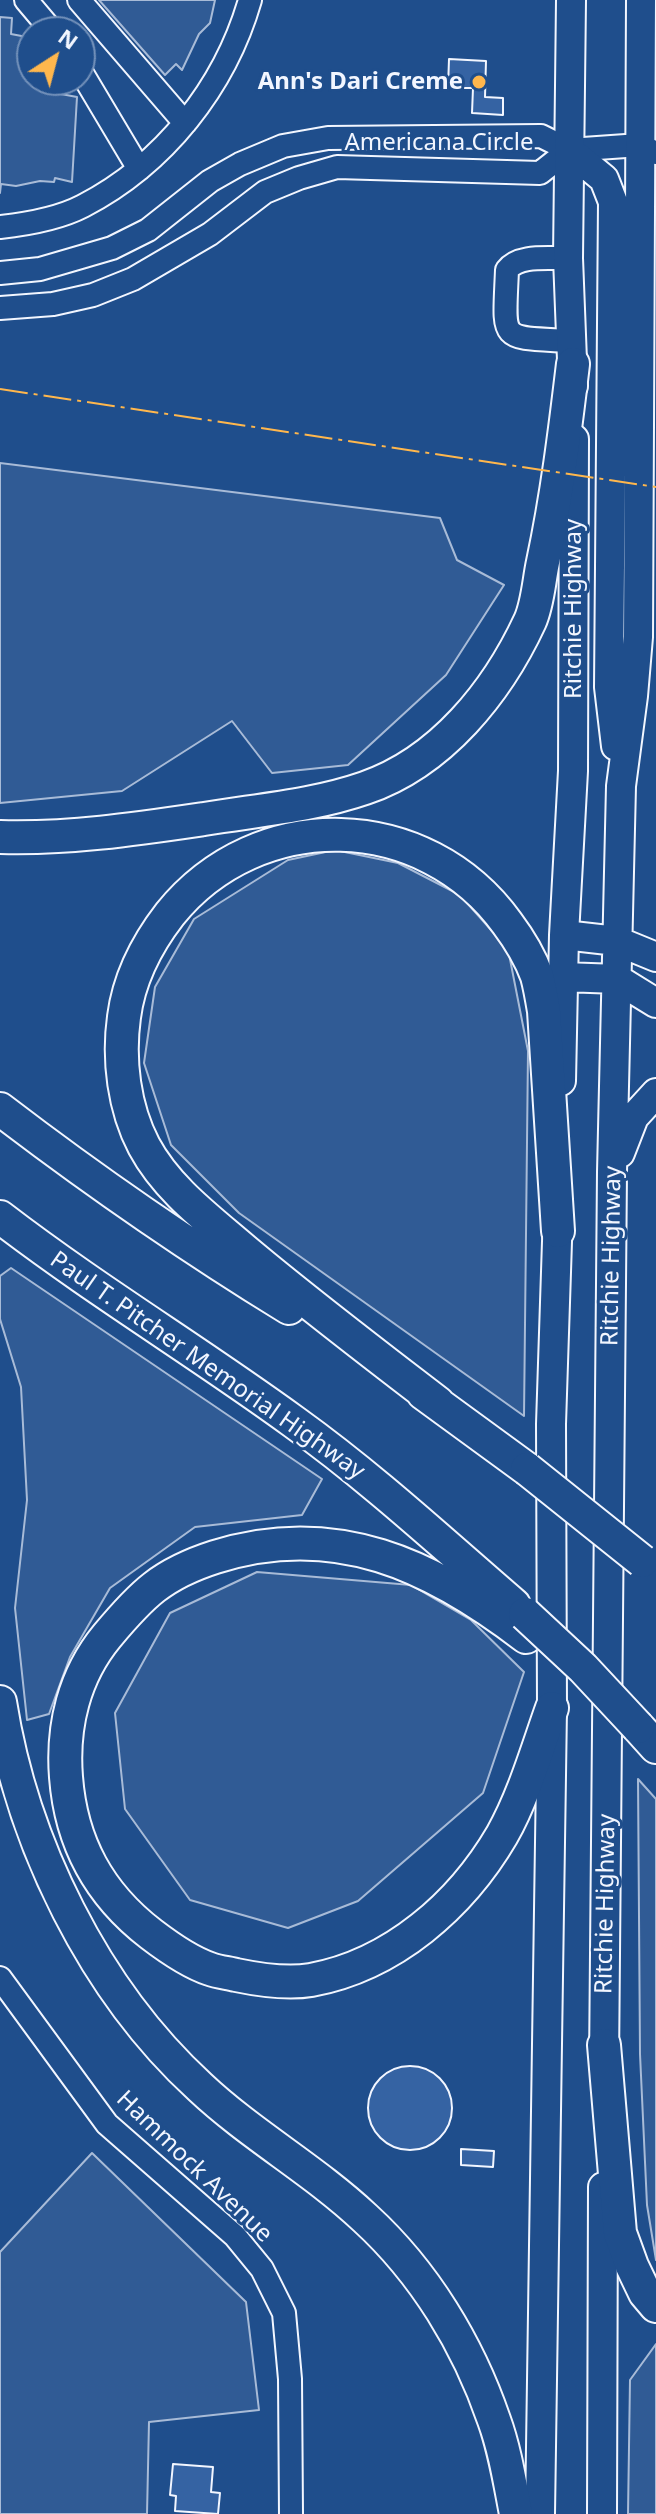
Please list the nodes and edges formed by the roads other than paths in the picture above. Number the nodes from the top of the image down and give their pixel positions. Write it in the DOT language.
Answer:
graph roads {
  1 [pos="26,0"];
  2 [pos="79,0"];
  3 [pos="250,0"];
  4 [pos="571,0"];
  5 [pos="641,0"];
  6 [pos="40,16"];
  7 [pos="648,44"];
  8 [pos="95,96"];
  9 [pos="185,123"];
  10 [pos="651,144"];
  11 [pos="569,150"];
  12 [pos="139,169"];
  13 [pos="0,227"];
  14 [pos="568,258"];
  15 [pos="0,273"];
  16 [pos="0,308"];
  17 [pos="572,353"];
  18 [pos="637,534"];
  19 [pos="656,561"];
  20 [pos="621,786"];
  21 [pos="0,837"];
  22 [pos="564,935"];
  23 [pos="617,941"];
  24 [pos="656,957"];
  25 [pos="564,977"];
  26 [pos="617,979"];
  27 [pos="656,1003"];
  28 [pos="656,1093"];
  29 [pos="0,1109"];
  30 [pos="612,1172"];
  31 [pos="0,1217"];
  32 [pos="558,1231"];
  33 [pos="438,1403"];
  34 [pos="651,1570"];
  35 [pos="525,1626"];
  36 [pos="0,1702"];
  37 [pos="552,1708"];
  38 [pos="647,1737"];
  39 [pos="0,1978"];
  40 [pos="604,2045"];
  41 [pos="656,2306"];
  42 [pos="291,2514"];
  43 [pos="516,2514"];
  44 [pos="540,2514"];
  45 [pos="602,2514"];
  1 -- 6 [label="street"];
  2 -- 9 [label="street"];
  3 -- 9 [label="street"];
  4 -- 11 [label="main road, Ritchie Highway"];
  5 -- 7 [label="main road, Ritchie Highway"];
  7 -- 10 [label="main road, Ritchie Highway"];
  8 -- 12 [label="street"];
  9 -- 12 [label="street"];
  10 -- 11 [label="street, Americana Circle"];
  10 -- 18 [label="main road, Ritchie Highway"];
  11 -- 14 [label="main road, Ritchie Highway"];
  11 -- 15 [label="street, Americana Circle"];
  11 -- 16 [label="street, Americana Circle"];
  11 -- 20 [label="main road"];
  12 -- 13 [label="street"];
  14 -- 17 [label="main road, Ritchie Highway"];
  14 -- 17 [label="street"];
  17 -- 21 [label="highway"];
  17 -- 22 [label="main road, Ritchie Highway"];
  18 -- 19 [label="main road"];
  18 -- 20 [label="main road, Ritchie Highway"];
  20 -- 23 [label="main road, Ritchie Highway"];
  22 -- 23 [label="main road"];
  22 -- 25 [label="main road, Ritchie Highway"];
  23 -- 24 [label="main road"];
  23 -- 26 [label="main road, Ritchie Highway"];
  25 -- 26 [label="main road"];
  25 -- 32 [label="main road, Ritchie Highway"];
  26 -- 27 [label="main road"];
  26 -- 30 [label="main road, Ritchie Highway"];
  28 -- 30 [label="main road"];
  29 -- 33 [label="highway"];
  30 -- 40 [label="main road, Ritchie Highway"];
  31 -- 35 [label="highway, Paul T. Pitcher Memorial Highway"];
  32 -- 33 [label="highway"];
  32 -- 37 [label="main road, Ritchie Highway"];
  33 -- 34 [label="highway, bridge"];
  35 -- 37 [label="highway"];
  35 -- 38 [label="highway, Paul T. Pitcher Memorial Highway, bridge"];
  36 -- 43 [label="highway"];
  37 -- 44 [label="main road, Ritchie Highway"];
  39 -- 42 [label="street, Hammock Avenue"];
  40 -- 41 [label="highway"];
  40 -- 45 [label="main road, Ritchie Highway"];
}
